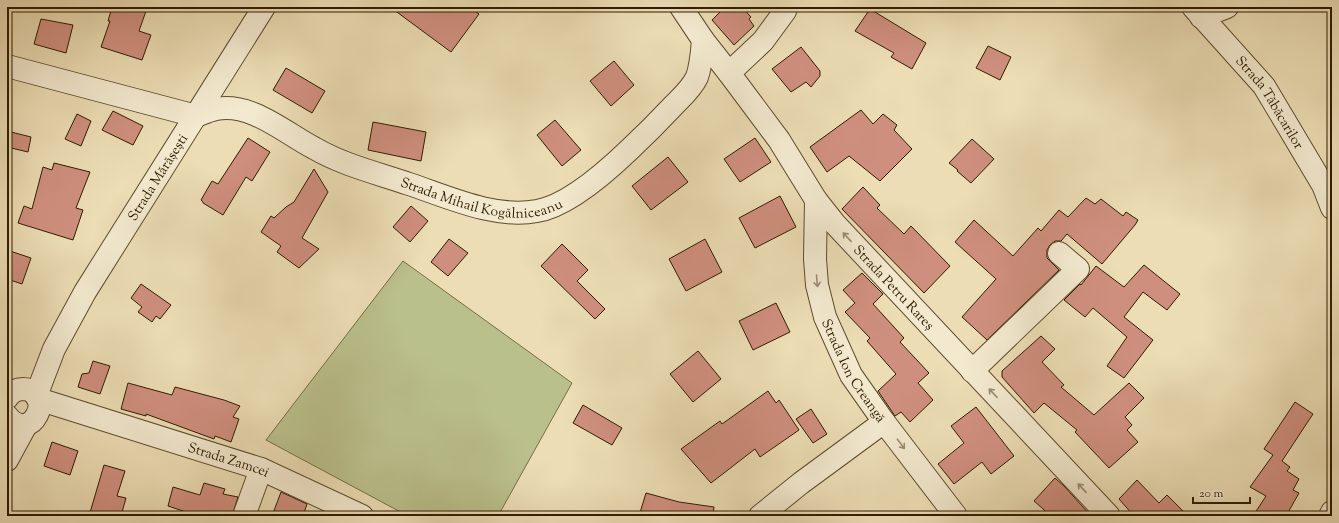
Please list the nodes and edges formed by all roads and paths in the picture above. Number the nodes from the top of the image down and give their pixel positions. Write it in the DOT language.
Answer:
graph roads {
  1 [pos="264,7"];
  2 [pos="680,7"];
  3 [pos="786,7"];
  4 [pos="1227,7"];
  5 [pos="1197,12"];
  6 [pos="703,40"];
  7 [pos="7,66"];
  8 [pos="729,72"];
  9 [pos="196,116"];
  10 [pos="816,200"];
  11 [pos="1332,208"];
  12 [pos="1059,252"];
  13 [pos="972,371"];
  14 [pos="20,407"];
  15 [pos="884,422"];
  16 [pos="7,460"];
  17 [pos="261,469"];
  18 [pos="1332,512"];
  19 [pos="244,516"];
  20 [pos="362,516"];
  21 [pos="760,516"];
  22 [pos="956,516"];
  23 [pos="1109,516"];
  24 [pos="1330,516"];
  1 -- 9 [label="street, Strada Mărășești"];
  2 -- 6 [label="street, Strada Petru Rareș"];
  3 -- 8 [label="street"];
  4 -- 5 [label="street"];
  5 -- 11 [label="street, Strada Tăbăcarilor"];
  6 -- 8 [label="street, Strada Petru Rareș"];
  6 -- 9 [label="street, Strada Mihail Kogălniceanu"];
  7 -- 9 [label="street"];
  8 -- 10 [label="street, Strada Petru Rareș"];
  9 -- 14 [label="street, Strada Mărășești"];
  13 -- 10 [label="street, Strada Petru Rareș, one-way"];
  10 -- 15 [label="street, Strada Ion Creangă, one-way"];
  12 -- 13 [label="street"];
  23 -- 13 [label="street, Strada Petru Rareș, one-way"];
  14 -- 16 [label="street, Strada Mărășești"];
  14 -- 17 [label="street, Strada Zamcei"];
  15 -- 21 [label="street"];
  15 -- 22 [label="street, Strada Ion Creangă, one-way"];
  17 -- 19 [label="street"];
  17 -- 20 [label="street, Strada Zamcei"];
  18 -- 24 [label="street"];
}
